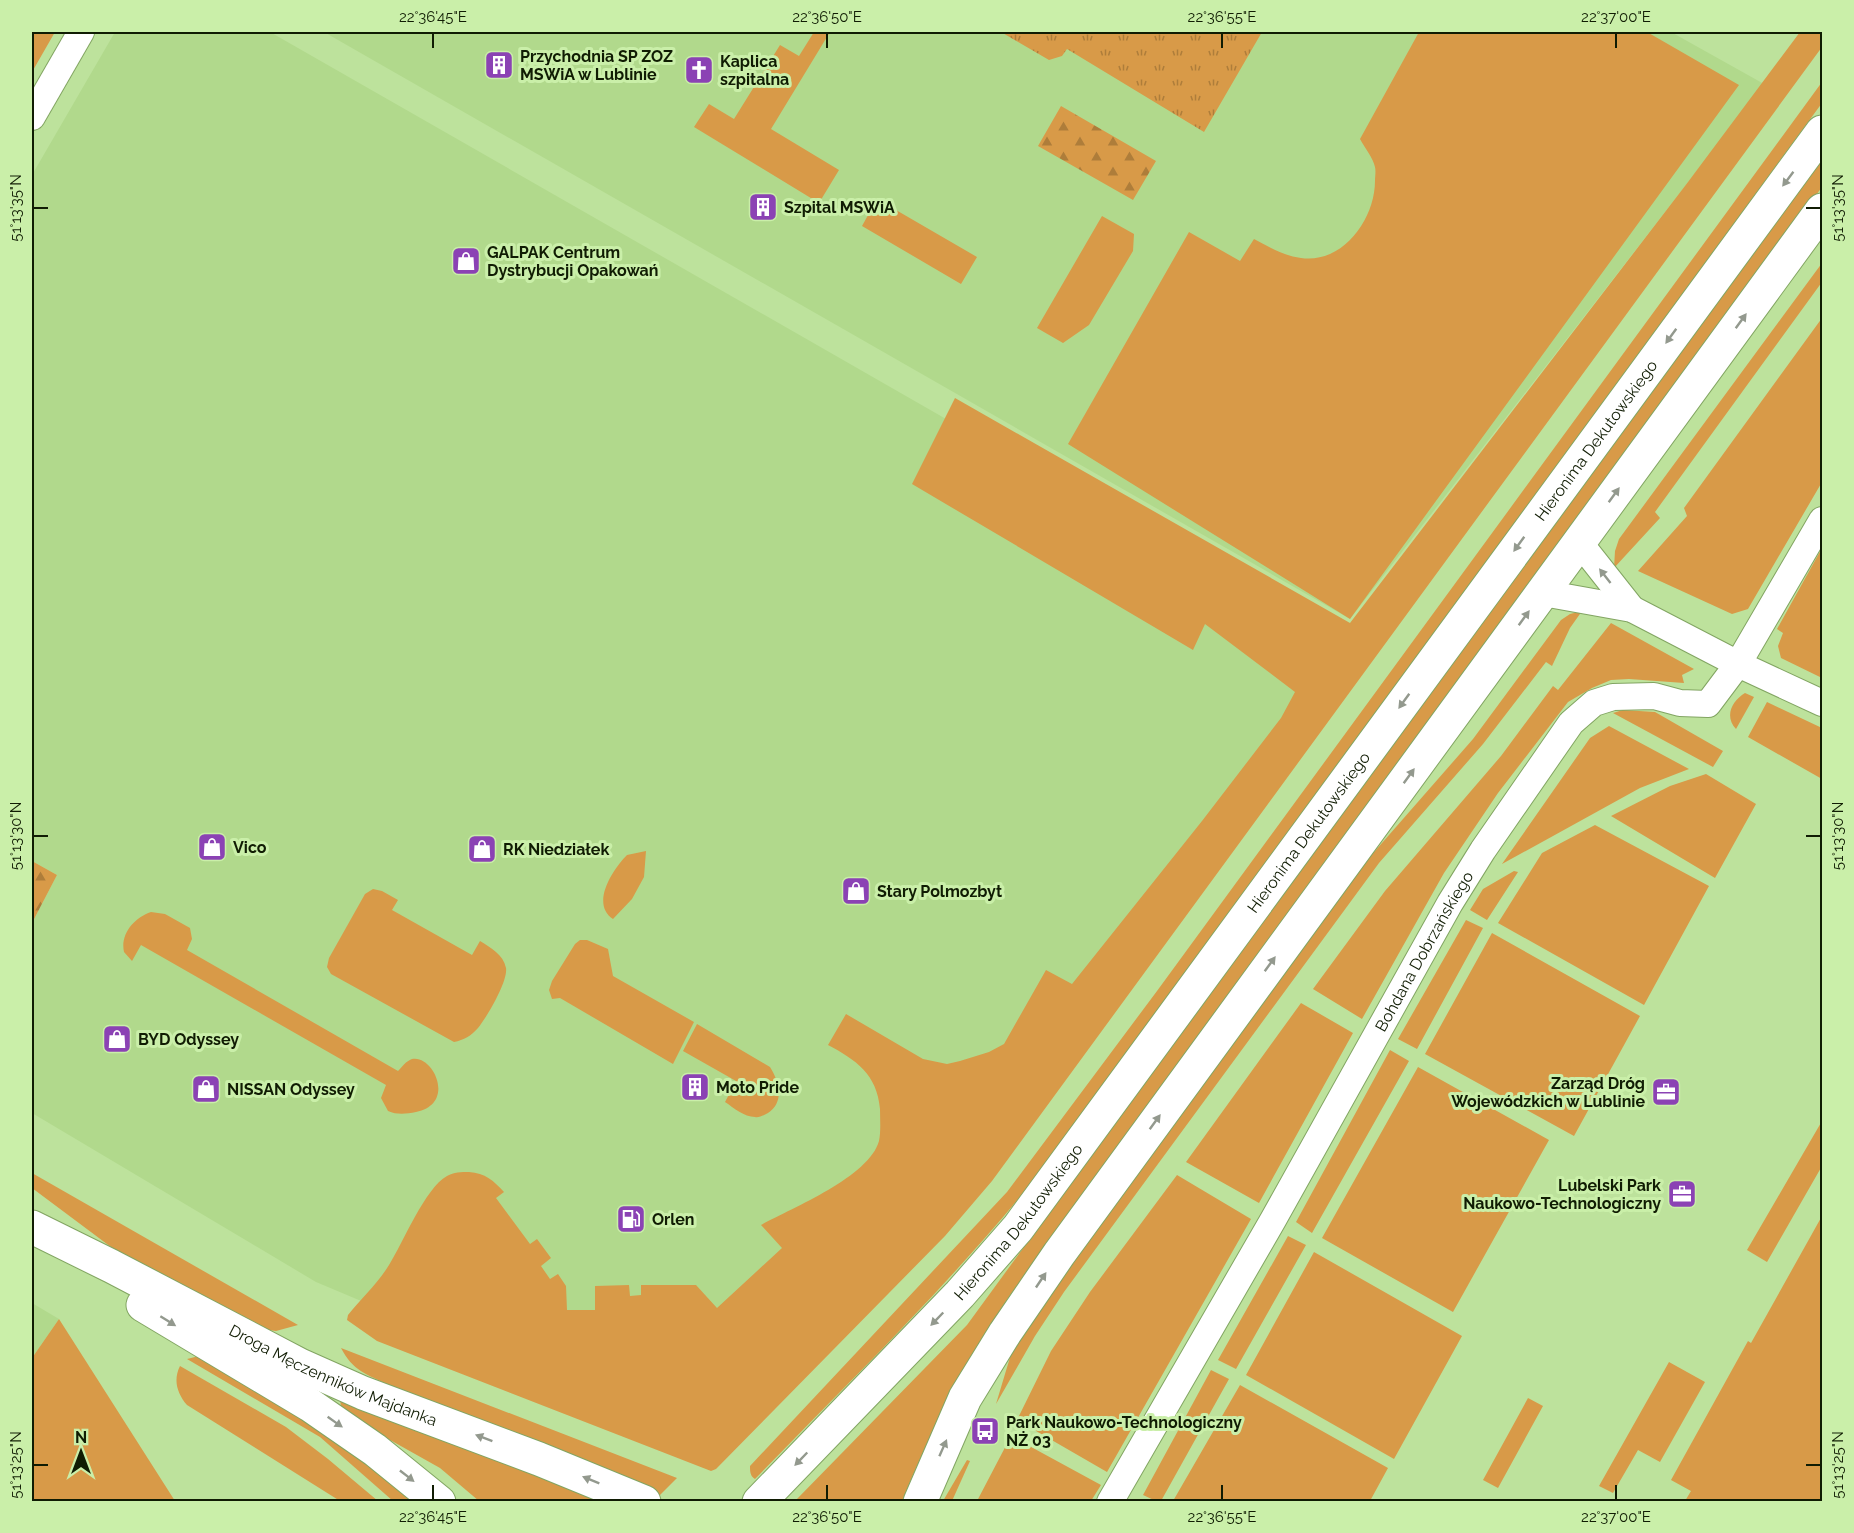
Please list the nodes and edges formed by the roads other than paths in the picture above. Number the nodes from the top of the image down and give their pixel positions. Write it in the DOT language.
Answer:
graph roads {
  1 [pos="81,32"];
  2 [pos="32,117"];
  3 [pos="1822,132"];
  4 [pos="1822,210"];
  5 [pos="1822,520"];
  6 [pos="1579,542"];
  7 [pos="1543,592"];
  8 [pos="1632,609"];
  9 [pos="1738,664"];
  10 [pos="1822,702"];
  11 [pos="32,1229"];
  12 [pos="439,1502"];
  13 [pos="644,1502"];
  14 [pos="759,1502"];
  15 [pos="920,1502"];
  16 [pos="1110,1502"];
  1 -- 2 [label="street"];
  3 -- 14 [label="street, Hieronima Dekutowskiego, one-way"];
  6 -- 4 [label="street, one-way"];
  5 -- 9 [label="street, Bohdana Dobrzańskiego"];
  6 -- 7 [label="street"];
  8 -- 6 [label="street, one-way"];
  7 -- 8 [label="street"];
  15 -- 7 [label="street, one-way"];
  8 -- 9 [label="street"];
  9 -- 10 [label="street"];
  9 -- 16 [label="street, Bohdana Dobrzańskiego"];
  11 -- 12 [label="street, Droga Męczenników Majdanka, one-way"];
  13 -- 11 [label="street, Droga Męczenników Majdanka, one-way"];
}
